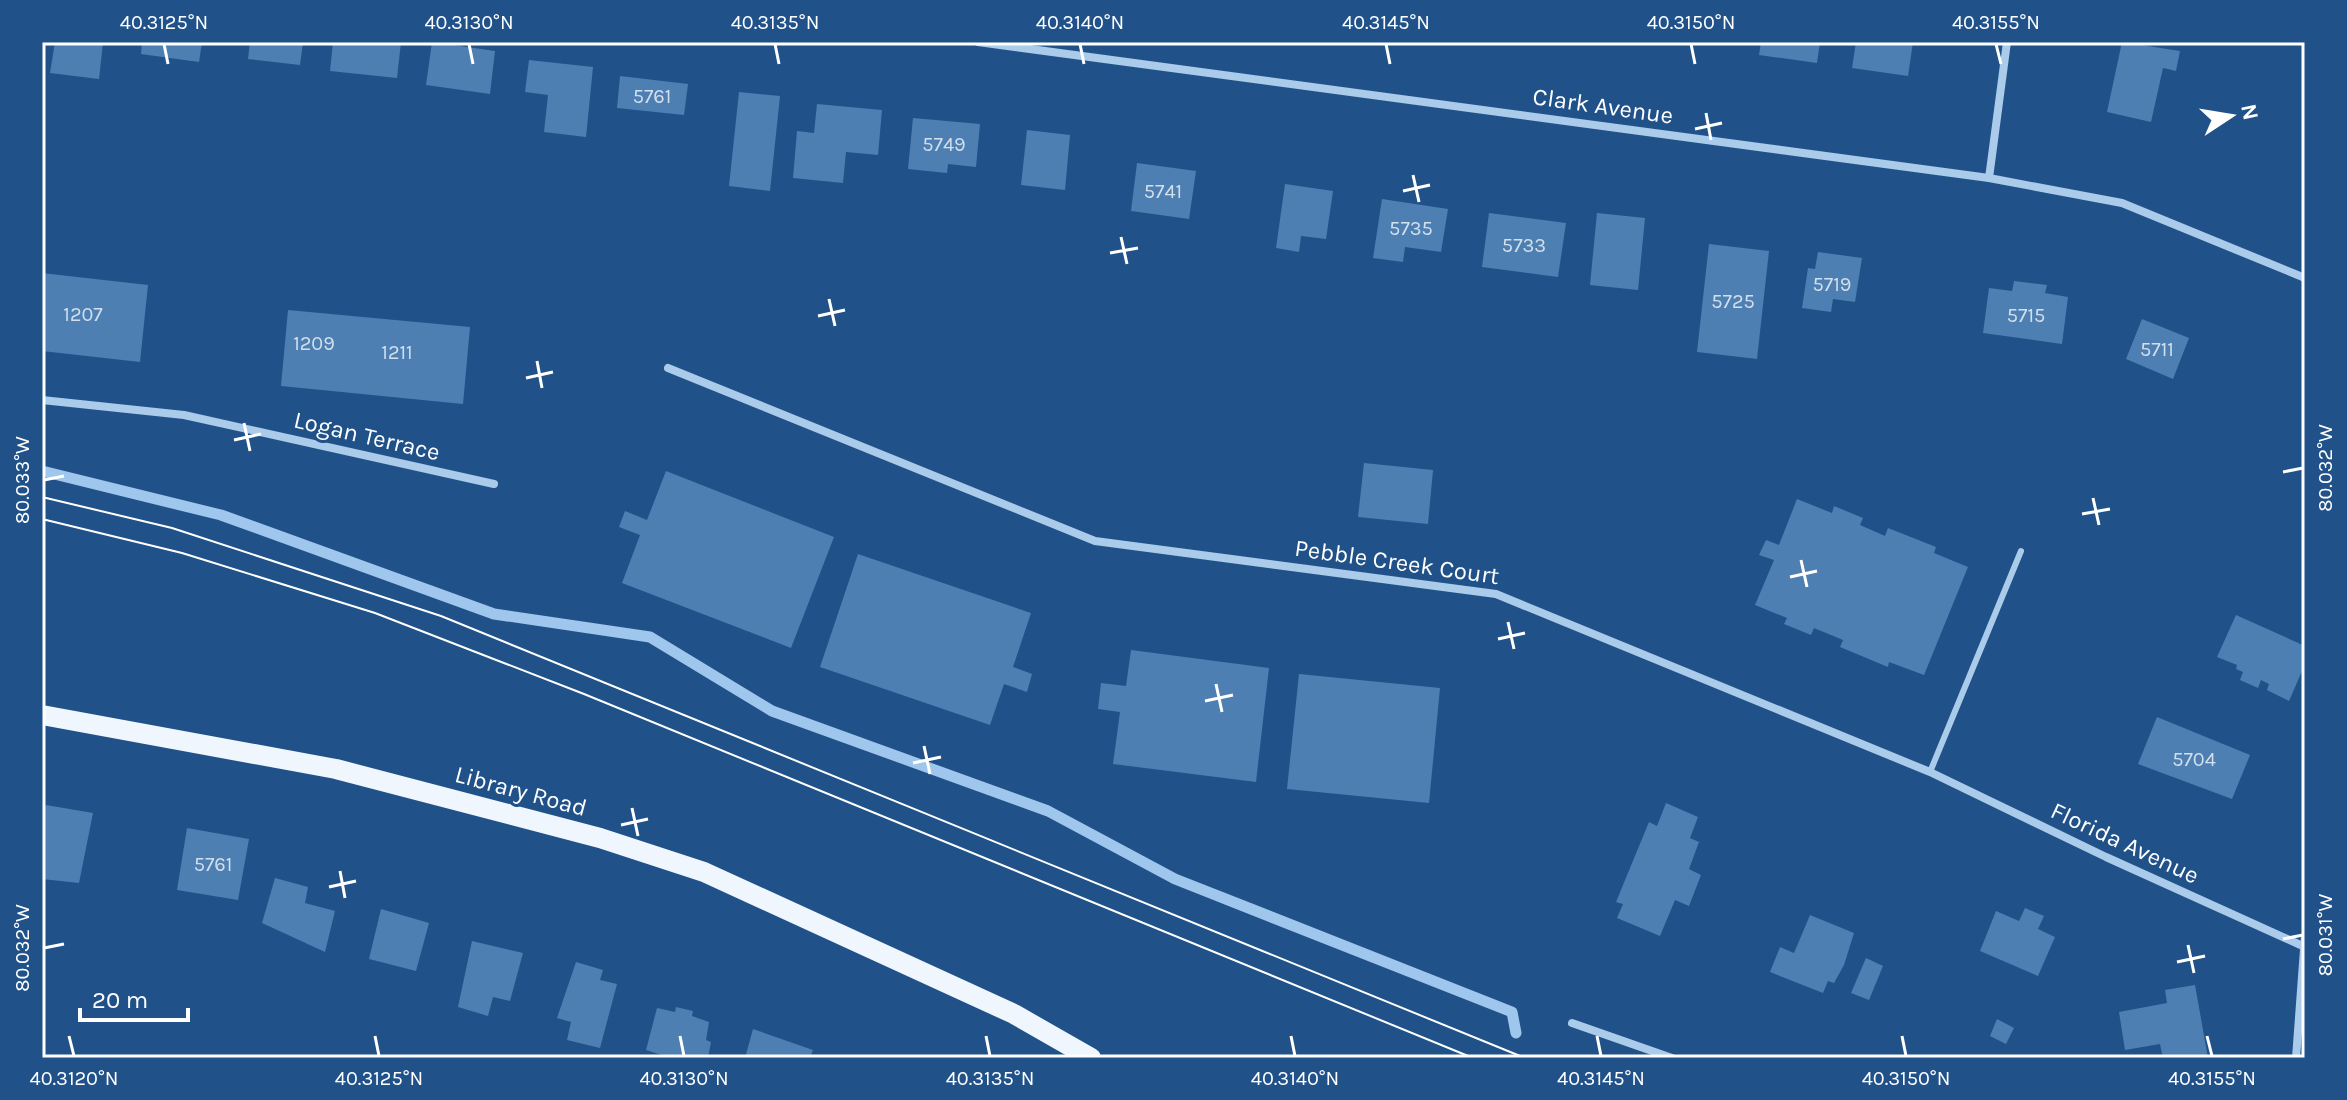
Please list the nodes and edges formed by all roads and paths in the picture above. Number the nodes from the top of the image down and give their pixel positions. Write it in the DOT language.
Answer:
graph roads {
  1 [pos="978,42"];
  2 [pos="2007,42"];
  3 [pos="1989,178"];
  4 [pos="2305,278"];
  5 [pos="668,368"];
  6 [pos="42,400"];
  7 [pos="494,484"];
  8 [pos="2021,551"];
  9 [pos="42,715"];
  10 [pos="1930,772"];
  11 [pos="2304,943"];
  12 [pos="1572,1023"];
  13 [pos="1091,1058"];
  14 [pos="1672,1058"];
  15 [pos="2296,1058"];
  1 -- 3 [label="street, Clark Avenue"];
  2 -- 3 [label="street"];
  3 -- 4 [label="street, Clark Avenue"];
  5 -- 10 [label="street, Pebble Creek Court"];
  6 -- 7 [label="street, Logan Terrace"];
  8 -- 10 [label="lane"];
  9 -- 13 [label="main road, Library Road"];
  10 -- 11 [label="street, Florida Avenue"];
  11 -- 15 [label="street"];
  12 -- 14 [label="street"];
}
